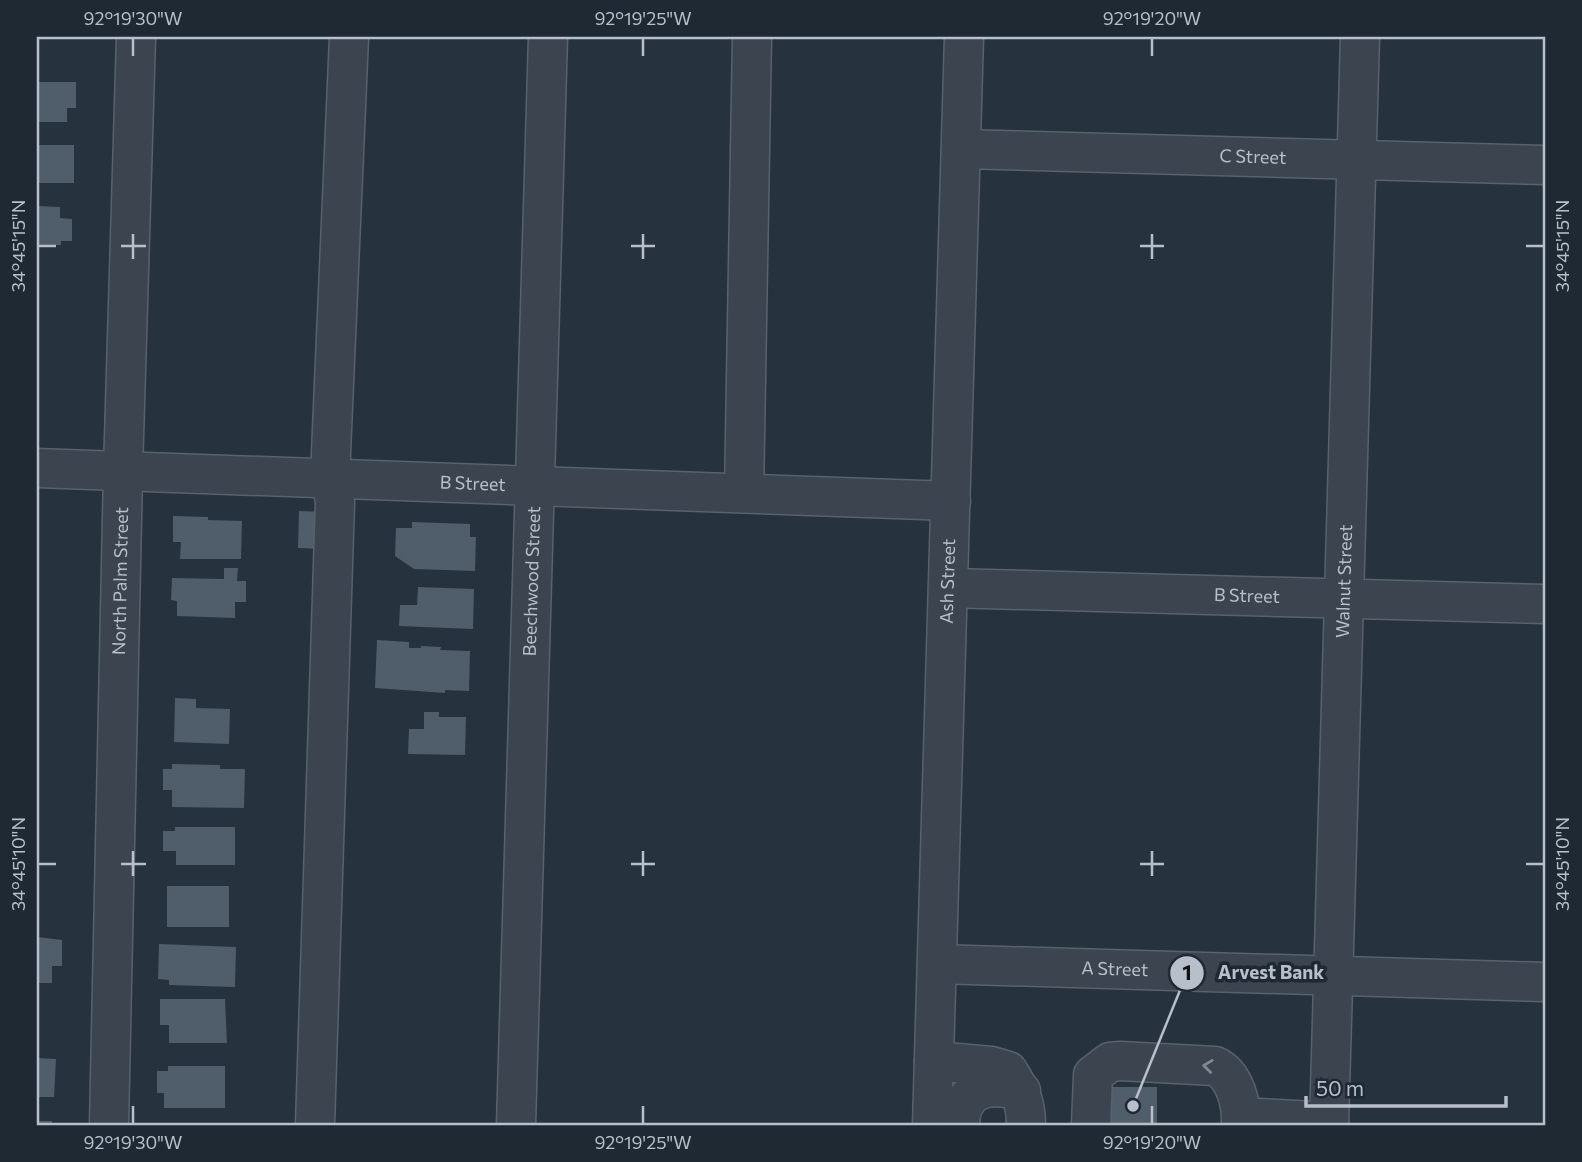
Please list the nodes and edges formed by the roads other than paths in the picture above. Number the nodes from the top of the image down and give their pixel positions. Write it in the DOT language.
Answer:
graph roads {
  1 [pos="136,37"];
  2 [pos="349,37"];
  3 [pos="548,37"];
  4 [pos="752,37"];
  5 [pos="964,37"];
  6 [pos="1360,37"];
  7 [pos="961,149"];
  8 [pos="1358,160"];
  9 [pos="1545,165"];
  10 [pos="37,468"];
  11 [pos="123,471"];
  12 [pos="331,479"];
  13 [pos="536,487"];
  14 [pos="744,493"];
  15 [pos="951,501"];
  16 [pos="948,588"];
  17 [pos="1345,598"];
  18 [pos="1545,604"];
  19 [pos="937,964"];
  20 [pos="1333,976"];
  21 [pos="1545,982"];
  22 [pos="934,1061"];
  23 [pos="1023,1108"];
  24 [pos="1242,1121"];
  25 [pos="1329,1123"];
  26 [pos="109,1125"];
  27 [pos="315,1125"];
  28 [pos="516,1125"];
  29 [pos="932,1125"];
  30 [pos="960,1125"];
  31 [pos="1091,1125"];
  1 -- 11 [label="street, North Palm Street"];
  2 -- 12 [label="street"];
  3 -- 13 [label="street, Beechwood Street"];
  4 -- 14 [label="street"];
  5 -- 7 [label="street, Ash Street"];
  6 -- 8 [label="street, Walnut Street"];
  7 -- 8 [label="street, C Street"];
  7 -- 15 [label="street, Ash Street"];
  8 -- 9 [label="street, C Street"];
  8 -- 17 [label="street, Walnut Street"];
  10 -- 11 [label="street, B Street"];
  11 -- 12 [label="street, B Street"];
  11 -- 26 [label="street, North Palm Street"];
  12 -- 13 [label="street, B Street"];
  12 -- 27 [label="street"];
  13 -- 14 [label="street, B Street"];
  13 -- 28 [label="street, Beechwood Street"];
  14 -- 15 [label="street, B Street"];
  15 -- 16 [label="street, Ash Street"];
  16 -- 17 [label="street, B Street"];
  16 -- 19 [label="street, Ash Street"];
  17 -- 18 [label="street, B Street"];
  17 -- 20 [label="street, Walnut Street"];
  19 -- 20 [label="street, A Street"];
  19 -- 22 [label="street, Ash Street"];
  20 -- 21 [label="street, A Street"];
  20 -- 25 [label="street, Walnut Street"];
  22 -- 23 [label="street"];
  22 -- 29 [label="street, Ash Street"];
  23 -- 30 [label="street"];
  24 -- 25 [label="street"];
  24 -- 31 [label="street, one-way"];
}
